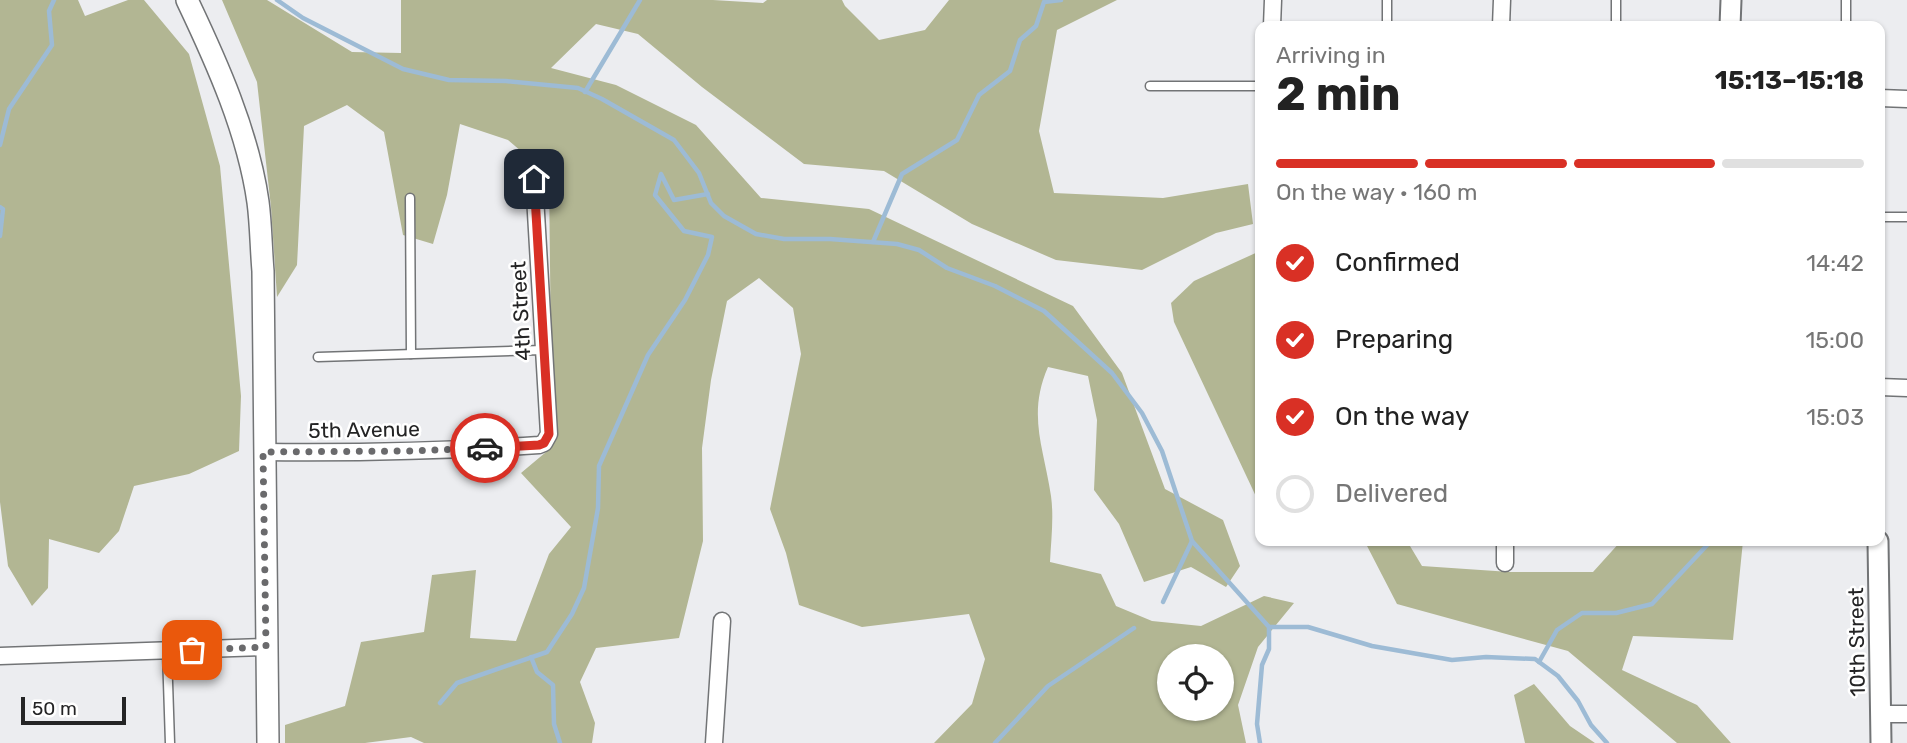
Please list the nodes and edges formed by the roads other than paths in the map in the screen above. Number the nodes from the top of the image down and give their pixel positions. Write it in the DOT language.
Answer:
graph roads {
  1 [pos="187,0"];
  2 [pos="1273,0"];
  3 [pos="1387,0"];
  4 [pos="1502,0"];
  5 [pos="1616,0"];
  6 [pos="1731,0"];
  7 [pos="1846,0"];
  8 [pos="1272,21"];
  9 [pos="1387,21"];
  10 [pos="1501,21"];
  11 [pos="1616,21"];
  12 [pos="1730,21"];
  13 [pos="1846,21"];
  14 [pos="1150,86"];
  15 [pos="1255,86"];
  16 [pos="1885,98"];
  17 [pos="1907,99"];
  18 [pos="534,179"];
  19 [pos="410,198"];
  20 [pos="1885,217"];
  21 [pos="1907,217"];
  22 [pos="544,350"];
  23 [pos="411,354"];
  24 [pos="318,357"];
  25 [pos="1885,387"];
  26 [pos="1907,387"];
  27 [pos="547,439"];
  28 [pos="263,452"];
  29 [pos="1504,546"];
  30 [pos="1878,546"];
  31 [pos="1505,563"];
  32 [pos="722,621"];
  33 [pos="266,647"];
  34 [pos="167,652"];
  35 [pos="0,656"];
  36 [pos="1881,714"];
  37 [pos="1907,714"];
  38 [pos="170,743"];
  39 [pos="268,743"];
  40 [pos="714,743"];
  41 [pos="1881,743"];
  1 -- 28 [label="main road"];
  2 -- 8 [label="street"];
  3 -- 9 [label="lane"];
  4 -- 10 [label="street"];
  5 -- 11 [label="lane"];
  6 -- 12 [label="street"];
  7 -- 13 [label="lane"];
  14 -- 15 [label="lane"];
  16 -- 17 [label="street"];
  18 -- 22 [label="street, 4th Street"];
  19 -- 23 [label="lane"];
  20 -- 21 [label="lane"];
  22 -- 23 [label="lane"];
  22 -- 27 [label="street, 4th Street"];
  23 -- 24 [label="lane"];
  25 -- 26 [label="street"];
  27 -- 28 [label="street, 5th Avenue"];
  28 -- 33 [label="main road"];
  29 -- 31 [label="street"];
  30 -- 36 [label="street, 10th Street"];
  32 -- 40 [label="street"];
  33 -- 34 [label="street"];
  33 -- 39 [label="main road"];
  34 -- 35 [label="street"];
  34 -- 38 [label="lane"];
  36 -- 37 [label="street"];
  36 -- 41 [label="street, 10th Street"];
}
